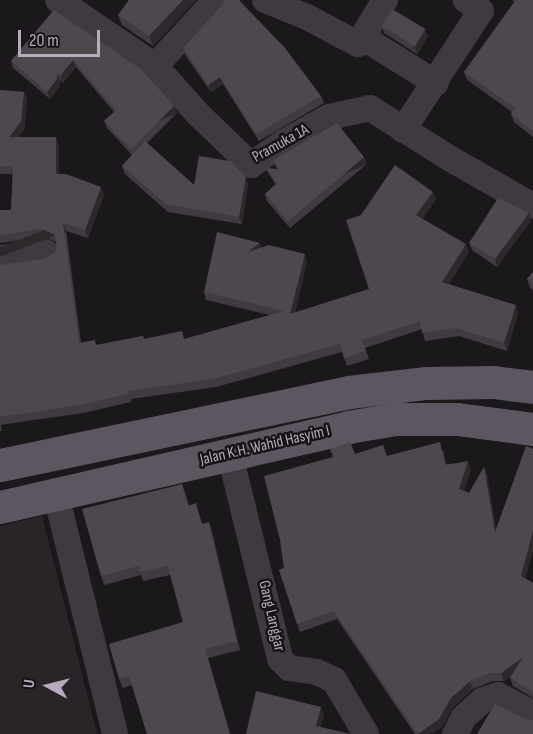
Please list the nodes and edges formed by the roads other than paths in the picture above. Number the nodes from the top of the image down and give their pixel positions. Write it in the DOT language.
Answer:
graph roads {
  1 [pos="58,0"];
  2 [pos="216,0"];
  3 [pos="264,0"];
  4 [pos="385,0"];
  5 [pos="474,6"];
  6 [pos="362,37"];
  7 [pos="155,66"];
  8 [pos="436,83"];
  9 [pos="403,130"];
  10 [pos="533,206"];
  11 [pos="46,252"];
  12 [pos="0,258"];
  13 [pos="533,387"];
  14 [pos="533,429"];
  15 [pos="230,454"];
  16 [pos="0,465"];
  17 [pos="56,495"];
  18 [pos="0,507"];
  19 [pos="533,714"];
  20 [pos="115,734"];
  21 [pos="366,734"];
  22 [pos="455,734"];
  1 -- 7 [label="street"];
  2 -- 7 [label="street"];
  3 -- 6 [label="street"];
  4 -- 6 [label="street"];
  5 -- 8 [label="street"];
  6 -- 8 [label="street"];
  7 -- 9 [label="street, Pramuka 1A"];
  8 -- 9 [label="street"];
  9 -- 10 [label="street"];
  11 -- 12 [label="street"];
  13 -- 16 [label="main road"];
  14 -- 15 [label="main road, Jalan K.H. Wahid Hasyim I"];
  15 -- 17 [label="main road, Jalan K.H. Wahid Hasyim I"];
  15 -- 21 [label="street, Gang Langgar"];
  17 -- 18 [label="main road, Jalan K.H. Wahid Hasyim I"];
  17 -- 20 [label="street"];
  19 -- 22 [label="street"];
}
